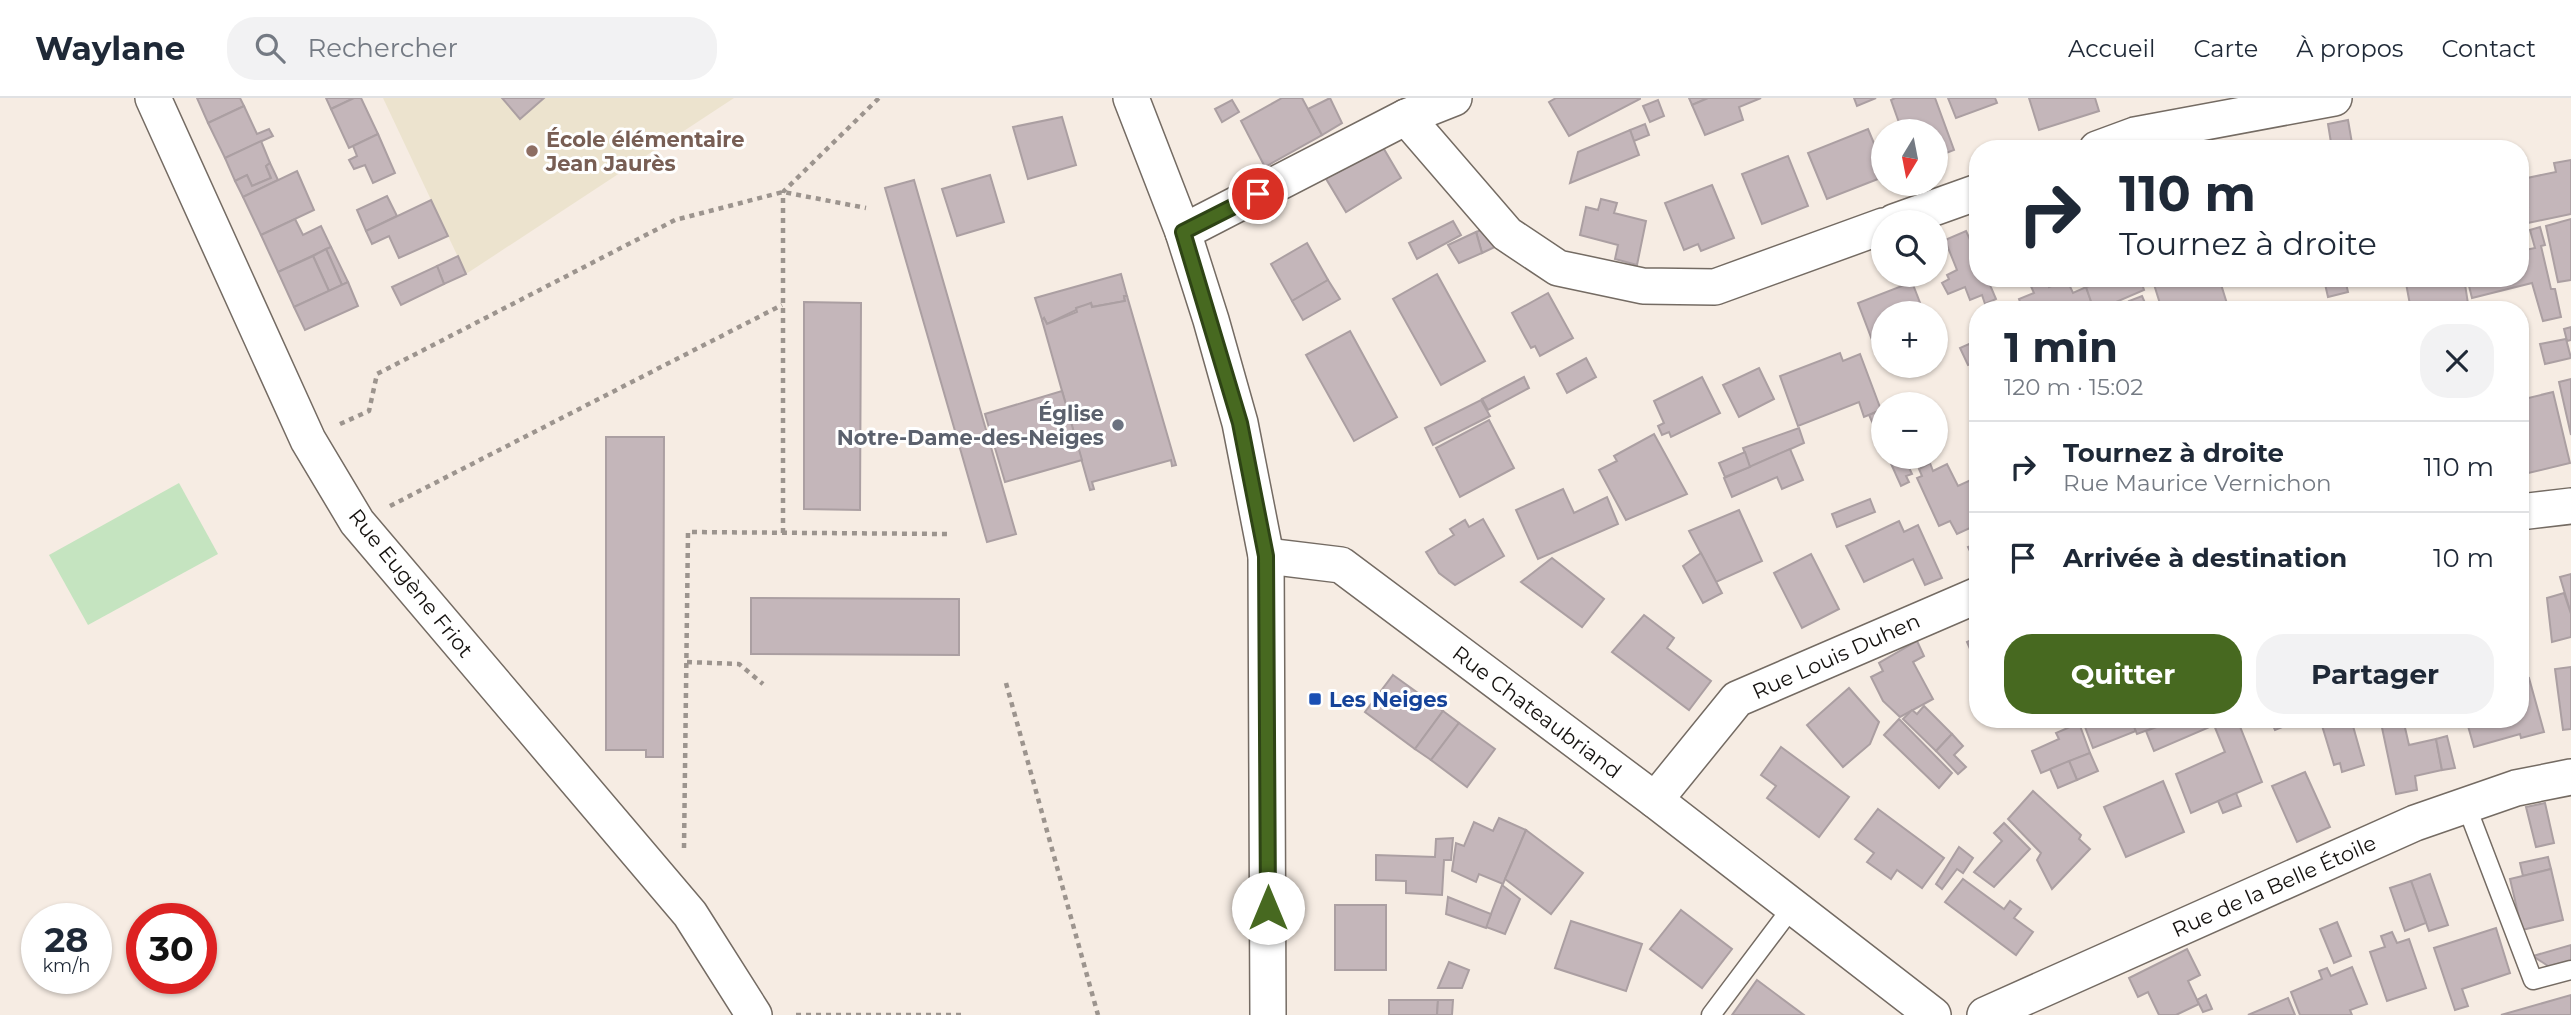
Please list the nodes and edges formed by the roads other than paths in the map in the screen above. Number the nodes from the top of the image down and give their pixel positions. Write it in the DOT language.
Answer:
graph roads {
  1 [pos="153,98"];
  2 [pos="1131,98"];
  3 [pos="1454,98"];
  4 [pos="2334,98"];
  5 [pos="1406,117"];
  6 [pos="2121,140"];
  7 [pos="1969,195"];
  8 [pos="1928,210"];
  9 [pos="1871,230"];
  10 [pos="1183,232"];
  11 [pos="2571,506"];
  12 [pos="2529,511"];
  13 [pos="1266,556"];
  14 [pos="1969,598"];
  15 [pos="2571,777"];
  16 [pos="1655,800"];
  17 [pos="2466,805"];
  18 [pos="1793,906"];
  19 [pos="2571,970"];
  20 [pos="754,1015"];
  21 [pos="1268,1015"];
  22 [pos="1711,1015"];
  23 [pos="1933,1015"];
  24 [pos="1985,1015"];
  1 -- 20 [label="street, Rue Eugène Friot"];
  2 -- 10 [label="street"];
  3 -- 5 [label="street"];
  4 -- 6 [label="street"];
  5 -- 9 [label="street"];
  5 -- 10 [label="street"];
  7 -- 8 [label="street"];
  10 -- 13 [label="street"];
  11 -- 12 [label="street"];
  13 -- 16 [label="street, Rue Chateaubriand"];
  13 -- 21 [label="street"];
  14 -- 16 [label="street, Rue Louis Duhen"];
  15 -- 17 [label="street, Rue de la Belle Étoile"];
  16 -- 18 [label="street, Rue Chateaubriand"];
  17 -- 19 [label="lane"];
  17 -- 24 [label="street, Rue de la Belle Étoile"];
  18 -- 22 [label="lane"];
  18 -- 23 [label="street, Rue Chateaubriand"];
}
